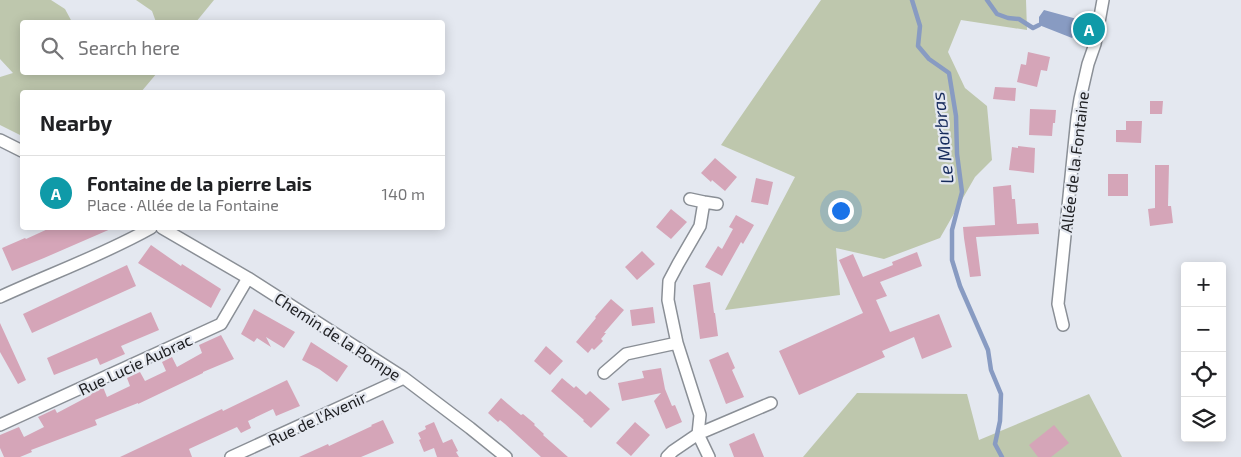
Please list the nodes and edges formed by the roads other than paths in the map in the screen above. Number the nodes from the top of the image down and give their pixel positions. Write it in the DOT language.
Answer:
graph roads {
  1 [pos="1103,0"];
  2 [pos="0,140"];
  3 [pos="20,150"];
  4 [pos="690,199"];
  5 [pos="704,202"];
  6 [pos="717,204"];
  7 [pos="146,230"];
  8 [pos="165,230"];
  9 [pos="248,278"];
  10 [pos="0,297"];
  11 [pos="1063,325"];
  12 [pos="677,343"];
  13 [pos="604,373"];
  14 [pos="404,378"];
  15 [pos="771,403"];
  16 [pos="0,425"];
  17 [pos="698,434"];
  18 [pos="231,457"];
  19 [pos="506,457"];
  20 [pos="667,457"];
  21 [pos="709,457"];
  1 -- 11 [label="street, Allée de la Fontaine"];
  2 -- 3 [label="street"];
  4 -- 5 [label="street"];
  5 -- 6 [label="street"];
  5 -- 12 [label="street"];
  7 -- 10 [label="street"];
  8 -- 9 [label="street, Chemin de la Pompe"];
  9 -- 14 [label="street, Chemin de la Pompe"];
  9 -- 16 [label="street, Rue Lucie Aubrac"];
  12 -- 13 [label="street"];
  12 -- 17 [label="street"];
  14 -- 18 [label="street, Rue de l'Avenir"];
  14 -- 19 [label="street, Chemin de la Pompe"];
  15 -- 17 [label="street"];
  17 -- 20 [label="street"];
  17 -- 21 [label="street"];
}
